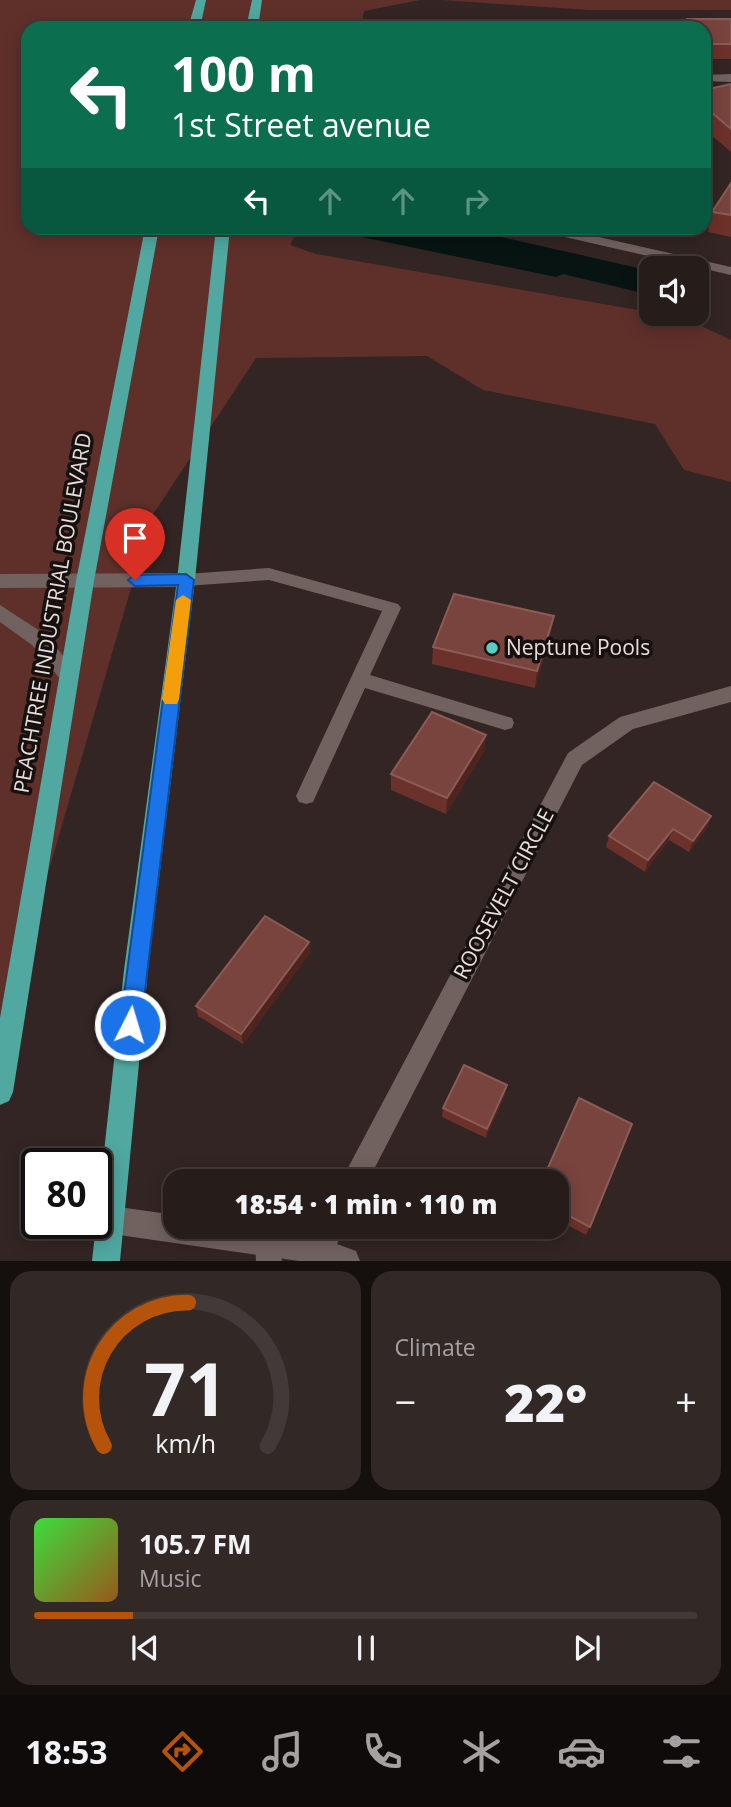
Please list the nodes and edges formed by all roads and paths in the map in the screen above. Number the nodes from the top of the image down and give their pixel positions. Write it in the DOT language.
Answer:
graph roads {
  1 [pos="201,0"];
  2 [pos="257,0"];
  3 [pos="196,21"];
  4 [pos="254,21"];
  5 [pos="711,22"];
  6 [pos="731,22"];
  7 [pos="711,78"];
  8 [pos="731,78"];
  9 [pos="151,235"];
  10 [pos="222,235"];
  11 [pos="574,235"];
  12 [pos="731,271"];
  13 [pos="186,580"];
  14 [pos="0,581"];
  15 [pos="85,581"];
  16 [pos="0,612"];
  17 [pos="68,675"];
  18 [pos="359,679"];
  19 [pos="731,694"];
  20 [pos="505,723"];
  21 [pos="306,796"];
  22 [pos="0,1092"];
  23 [pos="360,1169"];
  24 [pos="112,1220"];
  25 [pos="109,1239"];
  26 [pos="321,1239"];
  27 [pos="326,1239"];
  28 [pos="268,1252"];
  29 [pos="106,1261"];
  30 [pos="346,1261"];
  1 -- 3 [label="highway"];
  2 -- 4 [label="highway"];
  5 -- 6 [label="street"];
  7 -- 8 [label="street"];
  9 -- 15 [label="highway, PEACHTREE INDUSTRIAL BOULEVARD"];
  10 -- 13 [label="highway"];
  11 -- 12 [label="street"];
  13 -- 15 [label="street"];
  13 -- 18 [label="lane"];
  13 -- 24 [label="highway"];
  14 -- 15 [label="street"];
  15 -- 17 [label="highway, PEACHTREE INDUSTRIAL BOULEVARD"];
  16 -- 17 [label="street"];
  17 -- 22 [label="highway, PEACHTREE INDUSTRIAL BOULEVARD"];
  18 -- 20 [label="lane"];
  18 -- 21 [label="lane"];
  19 -- 23 [label="street, ROOSEVELT CIRCLE"];
  24 -- 28 [label="street"];
  25 -- 29 [label="highway"];
  26 -- 28 [label="street"];
  27 -- 30 [label="street"];
}
